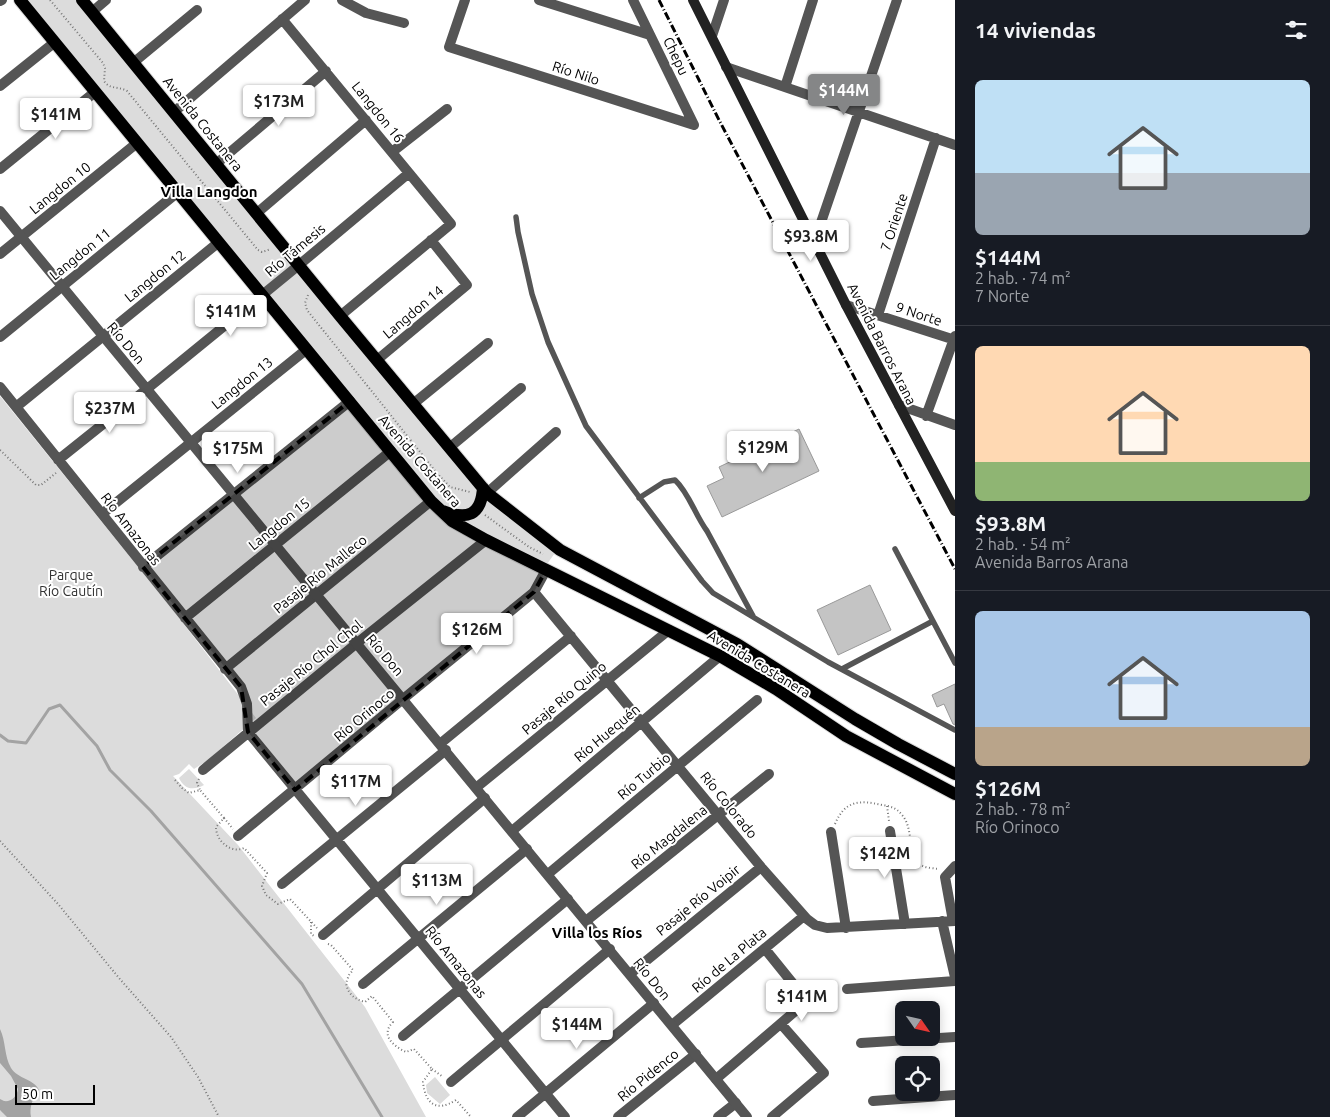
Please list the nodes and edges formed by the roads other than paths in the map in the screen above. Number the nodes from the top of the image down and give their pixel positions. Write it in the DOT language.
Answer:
graph roads {
  1 [pos="20,0"];
  2 [pos="82,0"];
  3 [pos="106,0"];
  4 [pos="305,0"];
  5 [pos="342,0"];
  6 [pos="466,0"];
  7 [pos="539,0"];
  8 [pos="632,0"];
  9 [pos="694,0"];
  10 [pos="724,0"];
  11 [pos="813,0"];
  12 [pos="897,0"];
  13 [pos="197,10"];
  14 [pos="92,12"];
  15 [pos="282,19"];
  16 [pos="404,23"];
  17 [pos="650,35"];
  18 [pos="712,36"];
  19 [pos="55,42"];
  20 [pos="133,63"];
  21 [pos="726,67"];
  22 [pos="326,71"];
  23 [pos="0,86"];
  24 [pos="784,87"];
  25 [pos="95,92"];
  26 [pos="447,109"];
  27 [pos="174,112"];
  28 [pos="858,112"];
  29 [pos="366,120"];
  30 [pos="694,125"];
  31 [pos="936,138"];
  32 [pos="137,143"];
  33 [pos="955,145"];
  34 [pos="392,152"];
  35 [pos="216,164"];
  36 [pos="0,169"];
  37 [pos="409,173"];
  38 [pos="178,192"];
  39 [pos="0,212"];
  40 [pos="257,213"];
  41 [pos="516,217"];
  42 [pos="21,237"];
  43 [pos="431,240"];
  44 [pos="815,240"];
  45 [pos="219,242"];
  46 [pos="0,254"];
  47 [pos="299,265"];
  48 [pos="61,286"];
  49 [pos="262,295"];
  50 [pos="846,305"];
  51 [pos="878,315"];
  52 [pos="340,316"];
  53 [pos="0,337"];
  54 [pos="103,337"];
  55 [pos="955,339"];
  56 [pos="488,343"];
  57 [pos="307,349"];
  58 [pos="377,360"];
  59 [pos="0,387"];
  60 [pos="521,388"];
  61 [pos="146,389"];
  62 [pos="350,401"];
  63 [pos="413,404"];
  64 [pos="899,405"];
  65 [pos="16,407"];
  66 [pos="926,416"];
  67 [pos="955,425"];
  68 [pos="556,432"];
  69 [pos="190,442"];
  70 [pos="449,448"];
  71 [pos="391,451"];
  72 [pos="59,465"];
  73 [pos="485,490"];
  74 [pos="234,494"];
  75 [pos="639,498"];
  76 [pos="431,501"];
  77 [pos="440,510"];
  78 [pos="955,511"];
  79 [pos="102,514"];
  80 [pos="486,540"];
  81 [pos="275,545"];
  82 [pos="896,549"];
  83 [pos="143,567"];
  84 [pos="546,570"];
  85 [pos="534,592"];
  86 [pos="317,594"];
  87 [pos="754,617"];
  88 [pos="184,618"];
  89 [pos="933,621"];
  90 [pos="668,630"];
  91 [pos="571,636"];
  92 [pos="357,643"];
  93 [pos="720,656"];
  94 [pos="955,663"];
  95 [pos="225,669"];
  96 [pos="842,669"];
  97 [pos="608,679"];
  98 [pos="404,699"];
  99 [pos="757,700"];
  100 [pos="642,722"];
  101 [pos="955,730"];
  102 [pos="248,732"];
  103 [pos="443,746"];
  104 [pos="678,766"];
  105 [pos="202,770"];
  106 [pos="769,774"];
  107 [pos="955,774"];
  108 [pos="477,788"];
  109 [pos="295,790"];
  110 [pos="955,794"];
  111 [pos="485,798"];
  112 [pos="719,815"];
  113 [pos="512,831"];
  114 [pos="890,831"];
  115 [pos="831,832"];
  116 [pos="238,836"];
  117 [pos="336,839"];
  118 [pos="527,849"];
  119 [pos="955,866"];
  120 [pos="761,867"];
  121 [pos="548,874"];
  122 [pos="282,884"];
  123 [pos="378,889"];
  124 [pos="568,899"];
  125 [pos="804,916"];
  126 [pos="586,921"];
  127 [pos="942,921"];
  128 [pos="954,921"];
  129 [pos="905,924"];
  130 [pos="846,928"];
  131 [pos="418,938"];
  132 [pos="321,939"];
  133 [pos="610,949"];
  134 [pos="765,949"];
  135 [pos="630,974"];
  136 [pos="955,977"];
  137 [pos="955,981"];
  138 [pos="363,984"];
  139 [pos="847,988"];
  140 [pos="460,989"];
  141 [pos="654,1003"];
  142 [pos="781,1024"];
  143 [pos="672,1025"];
  144 [pos="402,1036"];
  145 [pos="955,1037"];
  146 [pos="502,1040"];
  147 [pos="861,1043"];
  148 [pos="696,1054"];
  149 [pos="716,1079"];
  150 [pos="451,1082"];
  151 [pos="546,1093"];
  152 [pos="955,1095"];
  153 [pos="873,1101"];
  154 [pos="736,1103"];
  155 [pos="517,1117"];
  156 [pos="565,1117"];
  157 [pos="618,1117"];
  158 [pos="718,1117"];
  159 [pos="747,1117"];
  160 [pos="772,1117"];
  1 -- 19 [label="main road, Avenida Costanera"];
  2 -- 14 [label="main road, Avenida Costanera"];
  3 -- 14 [label="street"];
  4 -- 15 [label="street"];
  5 -- 16 [label="street"];
  6 -- 30 [label="street, Río Nilo"];
  7 -- 17 [label="street"];
  8 -- 17 [label="street, Chepu"];
  9 -- 18 [label="main road, Avenida Barros Arana"];
  10 -- 18 [label="street"];
  11 -- 24 [label="street"];
  12 -- 28 [label="street"];
  13 -- 20 [label="street"];
  14 -- 20 [label="main road, Avenida Costanera"];
  15 -- 22 [label="street, Langdon 16"];
  15 -- 27 [label="street"];
  17 -- 30 [label="street, Chepu"];
  18 -- 21 [label="main road, Avenida Barros Arana"];
  19 -- 23 [label="street"];
  19 -- 25 [label="main road, Avenida Costanera"];
  20 -- 27 [label="main road, Avenida Costanera"];
  21 -- 24 [label="street"];
  21 -- 44 [label="main road, Avenida Barros Arana"];
  22 -- 29 [label="street, Langdon 16"];
  22 -- 35 [label="street"];
  24 -- 28 [label="street"];
  25 -- 32 [label="main road, Avenida Costanera"];
  25 -- 36 [label="street"];
  26 -- 34 [label="street"];
  27 -- 35 [label="main road, Avenida Costanera"];
  28 -- 31 [label="street"];
  28 -- 44 [label="street"];
  29 -- 34 [label="street, Langdon 16"];
  29 -- 40 [label="street"];
  31 -- 33 [label="street"];
  31 -- 51 [label="street, 7 Oriente"];
  32 -- 38 [label="main road, Avenida Costanera"];
  32 -- 42 [label="street, Langdon 10"];
  34 -- 37 [label="street, Langdon 16"];
  35 -- 40 [label="main road, Avenida Costanera"];
  37 -- 43 [label="street, Langdon 16"];
  37 -- 47 [label="street, Río Támesis"];
  38 -- 45 [label="main road, Avenida Costanera"];
  38 -- 48 [label="street, Langdon 11"];
  39 -- 42 [label="street, Río Don"];
  40 -- 47 [label="main road, Avenida Costanera"];
  41 -- 75 [label="lane"];
  42 -- 46 [label="street, Langdon 10"];
  42 -- 48 [label="street, Río Don"];
  43 -- 52 [label="street"];
  43 -- 58 [label="street, Langdon 14"];
  44 -- 50 [label="main road, Avenida Barros Arana"];
  45 -- 49 [label="main road, Avenida Costanera"];
  45 -- 54 [label="street, Langdon 12"];
  47 -- 49 [label="street, Río Támesis"];
  47 -- 52 [label="main road, Avenida Costanera"];
  48 -- 53 [label="street, Langdon 11"];
  48 -- 54 [label="street, Río Don"];
  49 -- 57 [label="main road, Avenida Costanera"];
  49 -- 61 [label="street, Río Támesis"];
  50 -- 51 [label="street, 9 Norte"];
  50 -- 64 [label="main road, Avenida Barros Arana"];
  51 -- 55 [label="street, 9 Norte"];
  52 -- 58 [label="main road, Avenida Costanera"];
  54 -- 61 [label="street, Río Don"];
  54 -- 65 [label="street, Langdon 12"];
  55 -- 66 [label="street"];
  56 -- 63 [label="street"];
  57 -- 62 [label="main road, Avenida Costanera"];
  57 -- 69 [label="street, Langdon 13"];
  58 -- 63 [label="main road, Avenida Costanera"];
  59 -- 65 [label="street, Río Amazonas"];
  60 -- 70 [label="street"];
  61 -- 69 [label="street, Río Don"];
  61 -- 72 [label="street, Río Támesis"];
  62 -- 71 [label="main road, Avenida Costanera"];
  62 -- 74 [label="street"];
  63 -- 70 [label="main road, Avenida Costanera"];
  64 -- 66 [label="street"];
  64 -- 78 [label="main road, Avenida Barros Arana"];
  65 -- 72 [label="street, Río Amazonas"];
  66 -- 67 [label="street"];
  68 -- 73 [label="street"];
  69 -- 74 [label="street, Río Don"];
  69 -- 79 [label="street, Langdon 13"];
  70 -- 73 [label="main road, Avenida Costanera"];
  71 -- 76 [label="main road, Avenida Costanera"];
  71 -- 81 [label="street, Langdon 15"];
  72 -- 79 [label="street, Río Amazonas"];
  73 -- 77 [label="main road"];
  73 -- 107 [label="main road, Avenida Costanera"];
  74 -- 81 [label="street, Río Don"];
  74 -- 83 [label="street"];
  75 -- 87 [label="lane"];
  75 -- 87 [label="lane"];
  76 -- 77 [label="main road, Avenida Costanera"];
  76 -- 86 [label="street, Pasaje Río Malleco"];
  77 -- 80 [label="main road, Avenida Costanera"];
  79 -- 83 [label="street, Río Amazonas"];
  80 -- 84 [label="main road, Avenida Costanera"];
  80 -- 92 [label="street, Pasaje Río Chol Chol"];
  81 -- 86 [label="street, Río Don"];
  81 -- 88 [label="street, Langdon 15"];
  82 -- 89 [label="lane"];
  83 -- 88 [label="street, Río Amazonas"];
  84 -- 85 [label="street, Río Orinoco"];
  84 -- 90 [label="main road, Avenida Costanera"];
  85 -- 91 [label="street, Río Colorado"];
  85 -- 98 [label="street, Río Orinoco"];
  86 -- 92 [label="street, Río Don"];
  86 -- 95 [label="street, Pasaje Río Malleco"];
  87 -- 96 [label="lane"];
  88 -- 95 [label="street, Río Amazonas"];
  89 -- 94 [label="lane"];
  89 -- 96 [label="lane"];
  90 -- 93 [label="main road, Avenida Costanera"];
  90 -- 97 [label="street, Pasaje Río Quino"];
  91 -- 97 [label="street, Río Colorado"];
  91 -- 103 [label="street"];
  92 -- 98 [label="street, Río Don"];
  92 -- 102 [label="street, Pasaje Río Chol Chol"];
  93 -- 100 [label="street, Río Huequén"];
  93 -- 110 [label="main road, Avenida Costanera"];
  95 -- 102 [label="street, Río Amazonas"];
  96 -- 101 [label="lane"];
  97 -- 100 [label="street, Río Colorado"];
  97 -- 108 [label="street, Pasaje Río Quino"];
  98 -- 103 [label="street, Río Don"];
  98 -- 109 [label="street, Río Orinoco"];
  99 -- 104 [label="street, Río Turbio"];
  100 -- 104 [label="street, Río Colorado"];
  100 -- 113 [label="street, Río Huequén"];
  102 -- 105 [label="street, Pasaje Río Chol Chol"];
  102 -- 109 [label="street, Río Amazonas"];
  103 -- 108 [label="street, Río Don"];
  103 -- 117 [label="street"];
  104 -- 112 [label="street, Río Colorado"];
  104 -- 121 [label="street, Río Turbio"];
  106 -- 112 [label="street, Río Magdalena"];
  108 -- 111 [label="street, Río Don"];
  109 -- 116 [label="street, Río Orinoco"];
  109 -- 117 [label="street, Río Amazonas"];
  111 -- 113 [label="street, Río Don"];
  111 -- 123 [label="street"];
  112 -- 120 [label="street, Río Colorado"];
  112 -- 126 [label="street, Río Magdalena"];
  113 -- 118 [label="street, Río Don"];
  114 -- 129 [label="street"];
  115 -- 130 [label="street"];
  117 -- 122 [label="street"];
  117 -- 123 [label="street, Río Amazonas"];
  118 -- 121 [label="street, Río Don"];
  118 -- 131 [label="street"];
  119 -- 128 [label="street"];
  120 -- 125 [label="street, Río Colorado"];
  120 -- 135 [label="street, Pasaje Río Voipir"];
  121 -- 124 [label="street, Río Don"];
  123 -- 131 [label="street, Río Amazonas"];
  123 -- 132 [label="street"];
  124 -- 126 [label="street, Río Don"];
  124 -- 140 [label="street"];
  125 -- 130 [label="street, Río Colorado"];
  125 -- 134 [label="street, Río de La Plata"];
  126 -- 133 [label="street, Río Don"];
  127 -- 128 [label="street, Río Colorado"];
  127 -- 129 [label="street, Río Colorado"];
  127 -- 136 [label="street"];
  129 -- 130 [label="street, Río Colorado"];
  131 -- 138 [label="street"];
  131 -- 140 [label="street, Río Amazonas"];
  133 -- 135 [label="street, Río Don"];
  133 -- 146 [label="street"];
  134 -- 142 [label="street"];
  134 -- 143 [label="street, Río de La Plata"];
  135 -- 141 [label="street, Río Don"];
  137 -- 139 [label="street"];
  140 -- 144 [label="street"];
  140 -- 146 [label="street, Río Amazonas"];
  141 -- 143 [label="street, Río Don"];
  141 -- 151 [label="street"];
  142 -- 149 [label="street"];
  142 -- 160 [label="street"];
  143 -- 148 [label="street, Río Don"];
  145 -- 147 [label="street"];
  146 -- 150 [label="street"];
  146 -- 151 [label="street, Río Amazonas"];
  148 -- 149 [label="street, Río Don"];
  148 -- 157 [label="street, Río Pidenco"];
  149 -- 154 [label="street, Río Don"];
  151 -- 155 [label="street"];
  151 -- 156 [label="street, Río Amazonas"];
  152 -- 153 [label="street"];
  154 -- 158 [label="street"];
  154 -- 159 [label="street, Río Don"];
}
